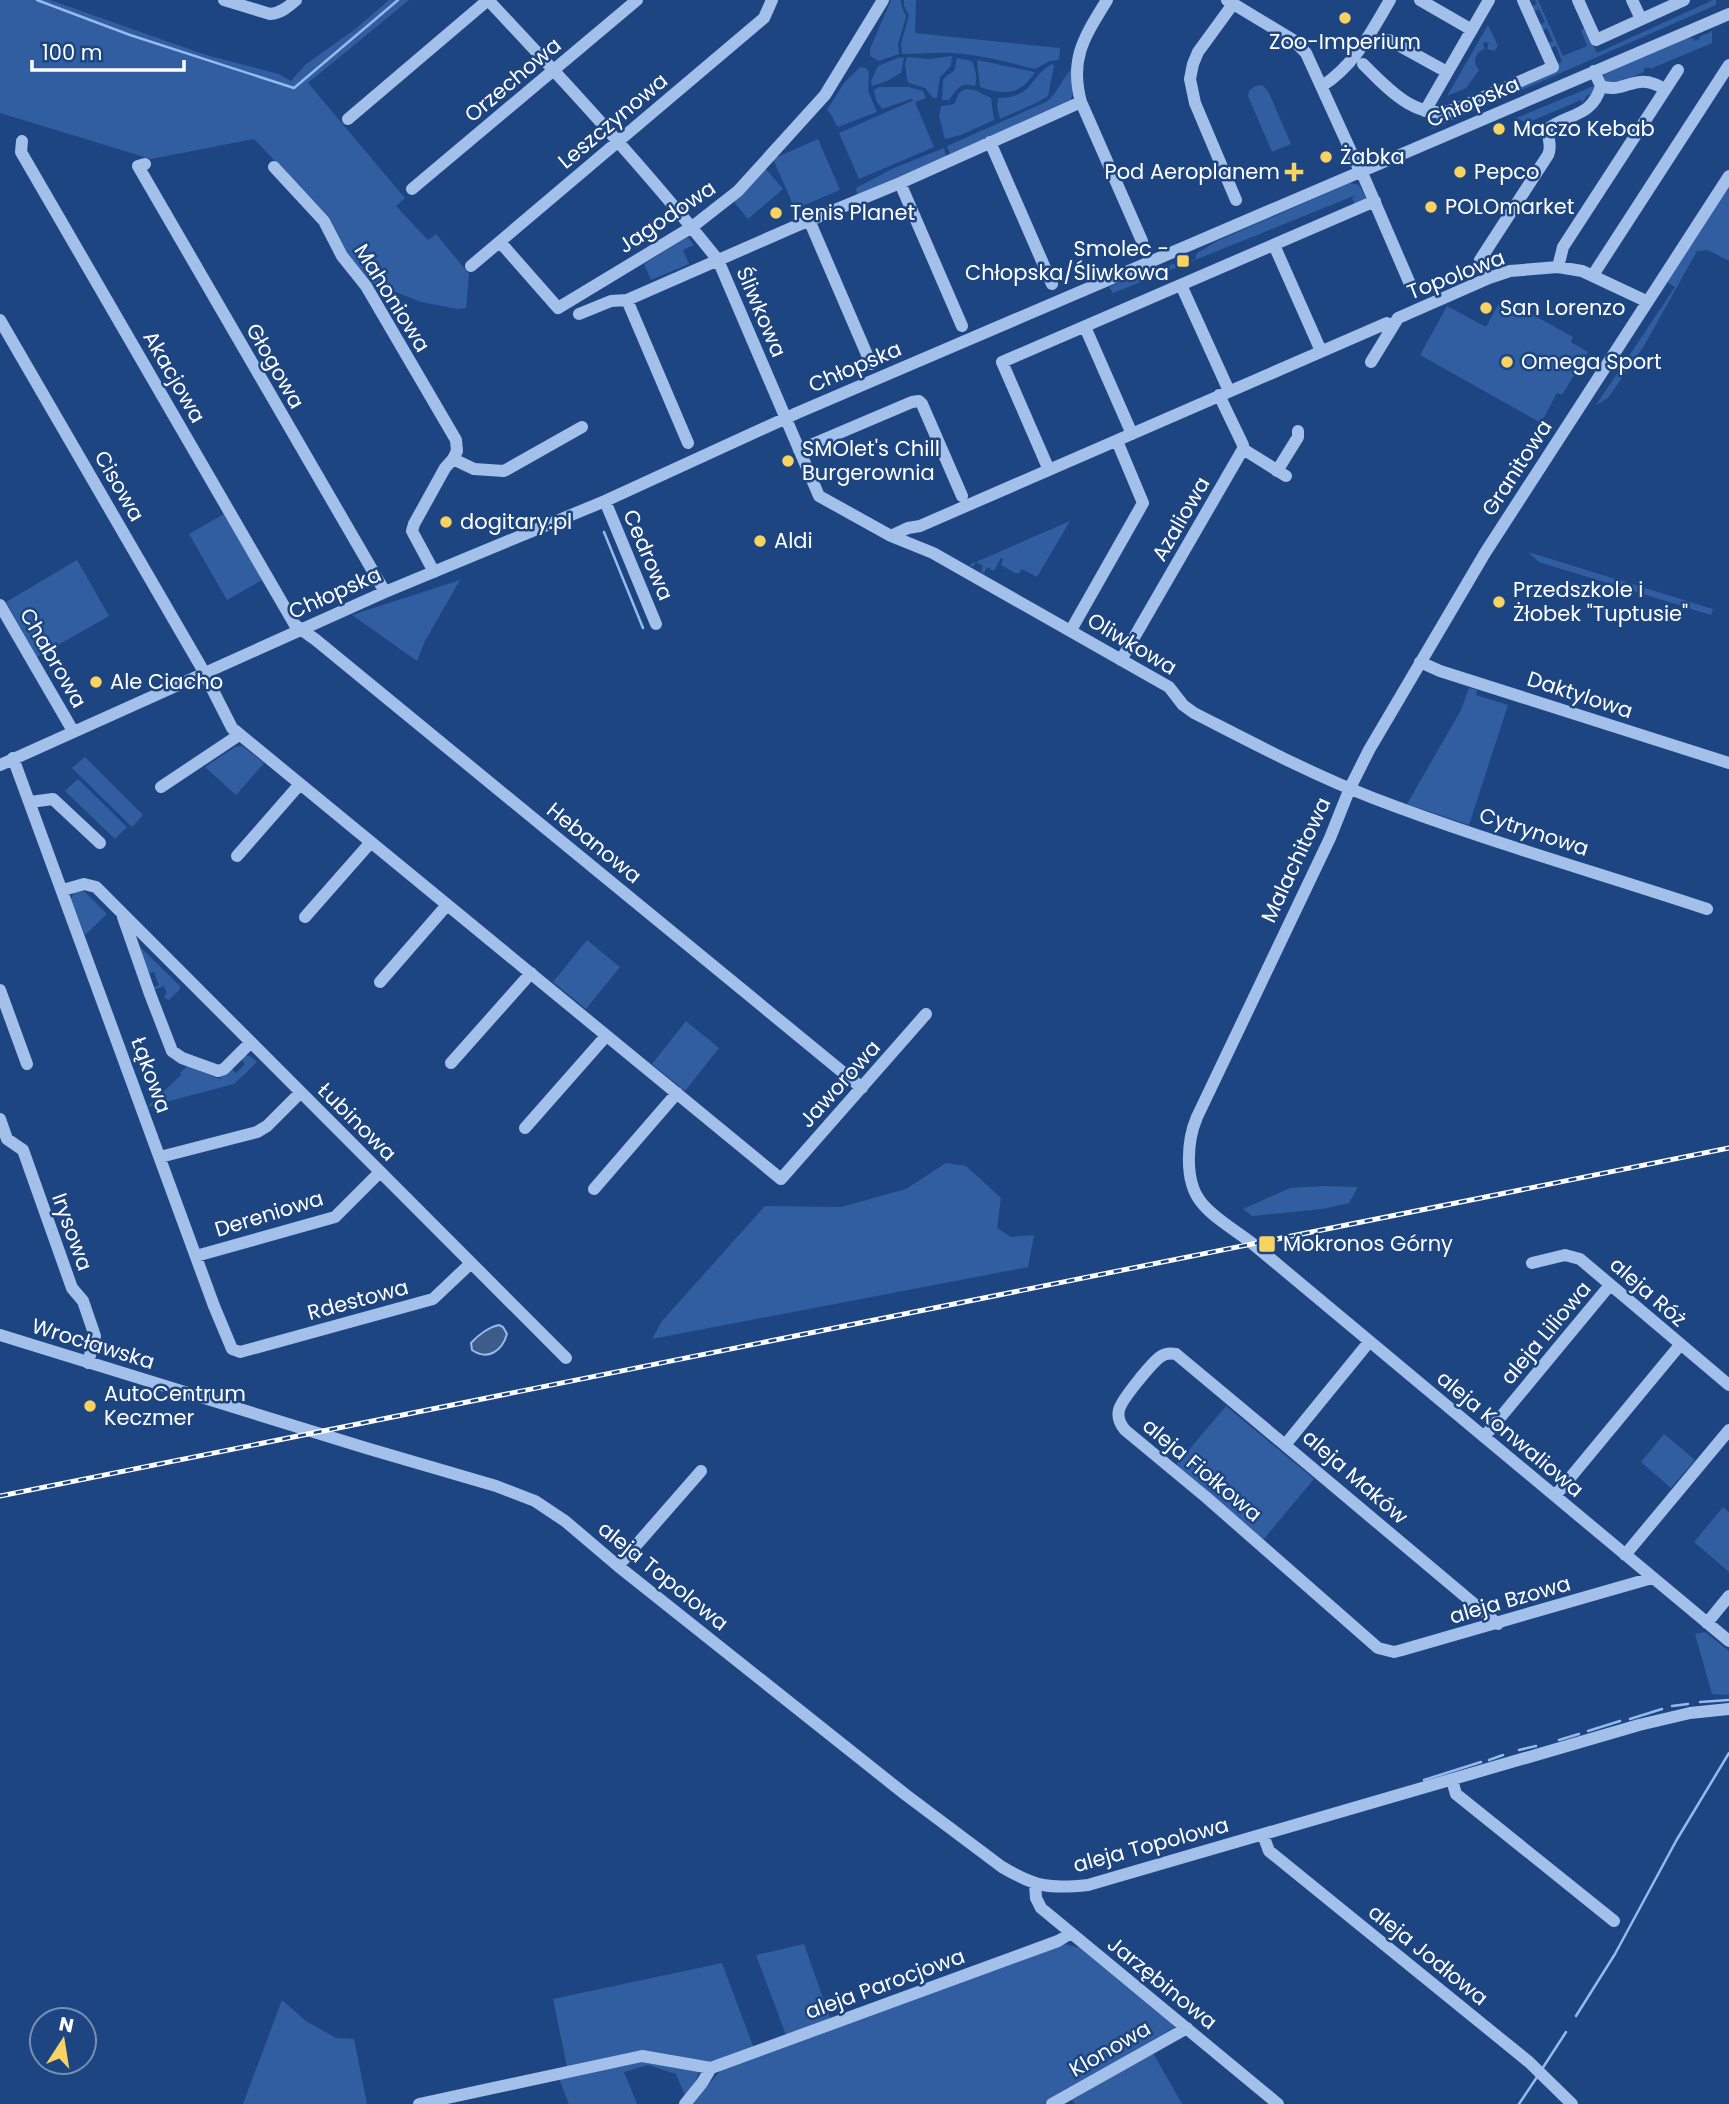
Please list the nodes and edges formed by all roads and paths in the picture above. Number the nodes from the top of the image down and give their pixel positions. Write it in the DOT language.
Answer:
graph roads {
  1 [pos="224,0"];
  2 [pos="296,0"];
  3 [pos="488,0"];
  4 [pos="638,0"];
  5 [pos="772,0"];
  6 [pos="883,0"];
  7 [pos="1107,0"];
  8 [pos="1390,0"];
  9 [pos="1420,0"];
  10 [pos="1489,0"];
  11 [pos="1523,0"];
  12 [pos="1578,0"];
  13 [pos="1632,0"];
  14 [pos="1684,0"];
  15 [pos="1230,2"];
  16 [pos="1729,14"];
  17 [pos="1641,19"];
  18 [pos="1472,30"];
  19 [pos="1389,40"];
  20 [pos="1363,64"];
  21 [pos="1729,65"];
  22 [pos="1678,70"];
  23 [pos="553,71"];
  24 [pos="1594,71"];
  25 [pos="1447,72"];
  26 [pos="1322,86"];
  27 [pos="1601,86"];
  28 [pos="1665,89"];
  29 [pos="1081,102"];
  30 [pos="1425,111"];
  31 [pos="348,119"];
  32 [pos="22,141"];
  33 [pos="990,142"];
  34 [pos="617,143"];
  35 [pos="145,164"];
  36 [pos="274,167"];
  37 [pos="1360,171"];
  38 [pos="1729,176"];
  39 [pos="900,183"];
  40 [pos="412,189"];
  41 [pos="1236,200"];
  42 [pos="1375,201"];
  43 [pos="808,220"];
  44 [pos="692,227"];
  45 [pos="1142,241"];
  46 [pos="500,242"];
  47 [pos="1274,244"];
  48 [pos="718,260"];
  49 [pos="471,266"];
  50 [pos="1558,267"];
  51 [pos="1593,275"];
  52 [pos="1489,278"];
  53 [pos="1052,284"];
  54 [pos="1410,284"];
  55 [pos="1181,285"];
  56 [pos="627,300"];
  57 [pos="1646,301"];
  58 [pos="579,314"];
  59 [pos="0,320"];
  60 [pos="1392,320"];
  61 [pos="962,326"];
  62 [pos="1085,327"];
  63 [pos="1321,351"];
  64 [pos="1371,362"];
  65 [pos="871,364"];
  66 [pos="1224,393"];
  67 [pos="786,418"];
  68 [pos="582,427"];
  69 [pos="1298,431"];
  70 [pos="1132,434"];
  71 [pos="1117,441"];
  72 [pos="688,443"];
  73 [pos="1243,449"];
  74 [pos="799,450"];
  75 [pos="453,459"];
  76 [pos="1049,470"];
  77 [pos="962,496"];
  78 [pos="605,501"];
  79 [pos="891,536"];
  80 [pos="434,572"];
  81 [pos="385,592"];
  82 [pos="0,605"];
  83 [pos="656,624"];
  84 [pos="301,629"];
  85 [pos="1071,630"];
  86 [pos="1121,660"];
  87 [pos="1420,662"];
  88 [pos="204,672"];
  89 [pos="73,731"];
  90 [pos="239,735"];
  91 [pos="13,758"];
  92 [pos="1729,763"];
  93 [pos="0,765"];
  94 [pos="300,784"];
  95 [pos="161,787"];
  96 [pos="1350,788"];
  97 [pos="30,802"];
  98 [pos="371,842"];
  99 [pos="100,843"];
  100 [pos="237,856"];
  101 [pos="63,890"];
  102 [pos="447,905"];
  103 [pos="1707,909"];
  104 [pos="122,913"];
  105 [pos="305,917"];
  106 [pos="531,973"];
  107 [pos="380,982"];
  108 [pos="0,990"];
  109 [pos="926,1014"];
  110 [pos="606,1036"];
  111 [pos="251,1042"];
  112 [pos="451,1063"];
  113 [pos="27,1064"];
  114 [pos="862,1088"];
  115 [pos="300,1093"];
  116 [pos="677,1093"];
  117 [pos="0,1119"];
  118 [pos="526,1128"];
  119 [pos="160,1157"];
  120 [pos="380,1172"];
  121 [pos="594,1189"];
  122 [pos="196,1256"];
  123 [pos="1267,1256"];
  124 [pos="470,1264"];
  125 [pos="1532,1264"];
  126 [pos="1610,1285"];
  127 [pos="0,1335"];
  128 [pos="1369,1342"];
  129 [pos="1680,1345"];
  130 [pos="244,1351"];
  131 [pos="566,1358"];
  132 [pos="88,1363"];
  133 [pos="1729,1385"];
  134 [pos="1729,1430"];
  135 [pos="1484,1437"];
  136 [pos="1285,1445"];
  137 [pos="701,1471"];
  138 [pos="1555,1496"];
  139 [pos="529,1499"];
  140 [pos="1625,1555"];
  141 [pos="618,1566"];
  142 [pos="1652,1578"];
  143 [pos="1729,1596"];
  144 [pos="1707,1623"];
  145 [pos="1498,1624"];
  146 [pos="1729,1641"];
  147 [pos="1378,1648"];
  148 [pos="1729,1709"];
  149 [pos="1452,1780"];
  150 [pos="1263,1835"];
  151 [pos="1035,1884"];
  152 [pos="1614,1921"];
  153 [pos="1071,1933"];
  154 [pos="1187,2028"];
  155 [pos="711,2068"];
  156 [pos="419,2104"];
  157 [pos="685,2104"];
  158 [pos="1052,2104"];
  159 [pos="1278,2104"];
  160 [pos="1572,2104"];
  1 -- 2 [label="street"];
  3 -- 23 [label="street"];
  3 -- 31 [label="street"];
  4 -- 23 [label="street, Orzechowa"];
  5 -- 34 [label="street, Leszczynowa"];
  6 -- 44 [label="street, Jagodowa"];
  7 -- 29 [label="street"];
  8 -- 26 [label="street"];
  9 -- 18 [label="street"];
  10 -- 18 [label="street"];
  11 -- 30 [label="street"];
  12 -- 17 [label="street"];
  13 -- 17 [label="street"];
  14 -- 17 [label="street"];
  15 -- 26 [label="street"];
  15 -- 41 [label="street"];
  16 -- 24 [label="street, Chłopska"];
  18 -- 25 [label="street"];
  19 -- 25 [label="street"];
  20 -- 30 [label="street"];
  21 -- 51 [label="street"];
  22 -- 28 [label="street"];
  23 -- 34 [label="street"];
  23 -- 40 [label="street, Orzechowa"];
  24 -- 27 [label="street"];
  24 -- 37 [label="street, Chłopska"];
  25 -- 30 [label="street"];
  26 -- 37 [label="street"];
  27 -- 28 [label="street"];
  27 -- 52 [label="street"];
  28 -- 50 [label="street"];
  29 -- 33 [label="street, Śliwkowa"];
  29 -- 45 [label="street"];
  32 -- 84 [label="street, Akacjowa"];
  33 -- 39 [label="street, Śliwkowa"];
  33 -- 53 [label="street"];
  34 -- 44 [label="street"];
  34 -- 46 [label="street, Leszczynowa"];
  35 -- 81 [label="street, Głogowa"];
  36 -- 75 [label="street, Mahoniowa"];
  37 -- 42 [label="street"];
  37 -- 67 [label="street, Chłopska"];
  38 -- 57 [label="street, Granitowa"];
  39 -- 43 [label="street, Śliwkowa"];
  39 -- 61 [label="street"];
  42 -- 47 [label="street"];
  42 -- 54 [label="street"];
  43 -- 48 [label="street, Śliwkowa"];
  43 -- 65 [label="street"];
  44 -- 46 [label="street, Jagodowa"];
  44 -- 48 [label="street"];
  46 -- 49 [label="street, Leszczynowa"];
  47 -- 55 [label="street"];
  47 -- 63 [label="street"];
  48 -- 56 [label="street, Śliwkowa"];
  48 -- 67 [label="street, Śliwkowa"];
  50 -- 51 [label="street, Topolowa"];
  50 -- 52 [label="street, Topolowa"];
  51 -- 57 [label="street, Topolowa"];
  52 -- 60 [label="street, Topolowa"];
  55 -- 62 [label="street"];
  55 -- 66 [label="street"];
  56 -- 58 [label="street, Śliwkowa"];
  56 -- 72 [label="street"];
  57 -- 87 [label="street, Granitowa"];
  59 -- 88 [label="street, Cisowa"];
  60 -- 63 [label="street, Topolowa"];
  60 -- 64 [label="street"];
  62 -- 70 [label="street"];
  62 -- 76 [label="street"];
  63 -- 66 [label="street, Topolowa"];
  66 -- 70 [label="street, Topolowa"];
  66 -- 73 [label="street"];
  67 -- 74 [label="street"];
  67 -- 78 [label="street, Chłopska"];
  68 -- 75 [label="street"];
  69 -- 73 [label="street"];
  70 -- 71 [label="street, Topolowa"];
  71 -- 76 [label="street, Topolowa"];
  71 -- 85 [label="street"];
  73 -- 86 [label="street, Azaliowa"];
  74 -- 77 [label="street"];
  74 -- 79 [label="street"];
  75 -- 80 [label="street"];
  76 -- 79 [label="street, Topolowa"];
  78 -- 80 [label="street, Chłopska"];
  78 -- 83 [label="street, Cedrowa"];
  79 -- 85 [label="street, Oliwkowa"];
  80 -- 81 [label="street, Chłopska"];
  81 -- 84 [label="street, Chłopska"];
  82 -- 89 [label="street, Chabrowa"];
  84 -- 88 [label="street, Chłopska"];
  84 -- 114 [label="street, Hebanowa"];
  85 -- 86 [label="street, Oliwkowa"];
  86 -- 96 [label="street, Oliwkowa"];
  87 -- 92 [label="street, Daktylowa"];
  87 -- 96 [label="street, Granitowa"];
  88 -- 89 [label="street, Chłopska"];
  88 -- 90 [label="street"];
  89 -- 91 [label="street, Chłopska"];
  90 -- 94 [label="street"];
  90 -- 95 [label="street"];
  91 -- 93 [label="street, Chłopska"];
  91 -- 97 [label="street, Łąkowa"];
  94 -- 98 [label="street"];
  94 -- 100 [label="street"];
  96 -- 103 [label="street, Cytrynowa"];
  96 -- 123 [label="street, Malachitowa"];
  97 -- 99 [label="street"];
  97 -- 101 [label="street, Łąkowa"];
  98 -- 102 [label="street"];
  98 -- 105 [label="street"];
  101 -- 104 [label="street, Łubinowa"];
  101 -- 119 [label="street, Łąkowa"];
  102 -- 106 [label="street"];
  102 -- 107 [label="street"];
  104 -- 111 [label="street, Łubinowa"];
  104 -- 111 [label="street, Łubinowa"];
  106 -- 110 [label="street"];
  106 -- 112 [label="street"];
  108 -- 113 [label="street"];
  109 -- 114 [label="street, Jaworowa"];
  110 -- 116 [label="street"];
  110 -- 118 [label="street"];
  111 -- 115 [label="street, Łubinowa"];
  114 -- 116 [label="street, Jaworowa"];
  115 -- 119 [label="street"];
  115 -- 120 [label="street, Łubinowa"];
  116 -- 121 [label="street"];
  117 -- 132 [label="street, Irysowa"];
  119 -- 122 [label="street, Łąkowa"];
  120 -- 122 [label="street, Dereniowa"];
  120 -- 124 [label="street, Łubinowa"];
  122 -- 130 [label="street, Łąkowa"];
  123 -- 128 [label="street, aleja Konwaliowa"];
  124 -- 130 [label="street, Rdestowa"];
  124 -- 131 [label="street, Łubinowa"];
  125 -- 126 [label="street, aleja Róż"];
  126 -- 129 [label="street, aleja Róż"];
  126 -- 135 [label="street, aleja Liliowa"];
  127 -- 132 [label="street, Wrocławska"];
  128 -- 135 [label="street, aleja Konwaliowa"];
  128 -- 136 [label="street, aleja Maków"];
  129 -- 133 [label="street, aleja Róż"];
  129 -- 138 [label="street"];
  132 -- 139 [label="street, Wrocławska"];
  134 -- 140 [label="street"];
  135 -- 138 [label="street, aleja Konwaliowa"];
  136 -- 145 [label="street, aleja Maków"];
  136 -- 147 [label="street, aleja Fiołkowa"];
  137 -- 141 [label="street"];
  138 -- 140 [label="street, aleja Konwaliowa"];
  139 -- 141 [label="street, aleja Topolowa"];
  140 -- 142 [label="street, aleja Konwaliowa"];
  141 -- 151 [label="street, aleja Topolowa"];
  142 -- 144 [label="street, aleja Konwaliowa"];
  142 -- 145 [label="street, aleja Bzowa"];
  143 -- 144 [label="street"];
  144 -- 146 [label="street, aleja Konwaliowa"];
  145 -- 147 [label="street, aleja Bzowa"];
  148 -- 149 [label="street, aleja Topolowa"];
  149 -- 150 [label="street, aleja Topolowa"];
  149 -- 152 [label="street"];
  150 -- 151 [label="street, aleja Topolowa"];
  150 -- 160 [label="street, aleja Jodłowa"];
  151 -- 153 [label="street, Jarzębinowa"];
  153 -- 154 [label="street, Jarzębinowa"];
  153 -- 155 [label="street, aleja Parocjowa"];
  154 -- 158 [label="street, Klonowa"];
  154 -- 159 [label="street, Jarzębinowa"];
  155 -- 156 [label="street, aleja Parocjowa"];
  155 -- 157 [label="street"];
}
